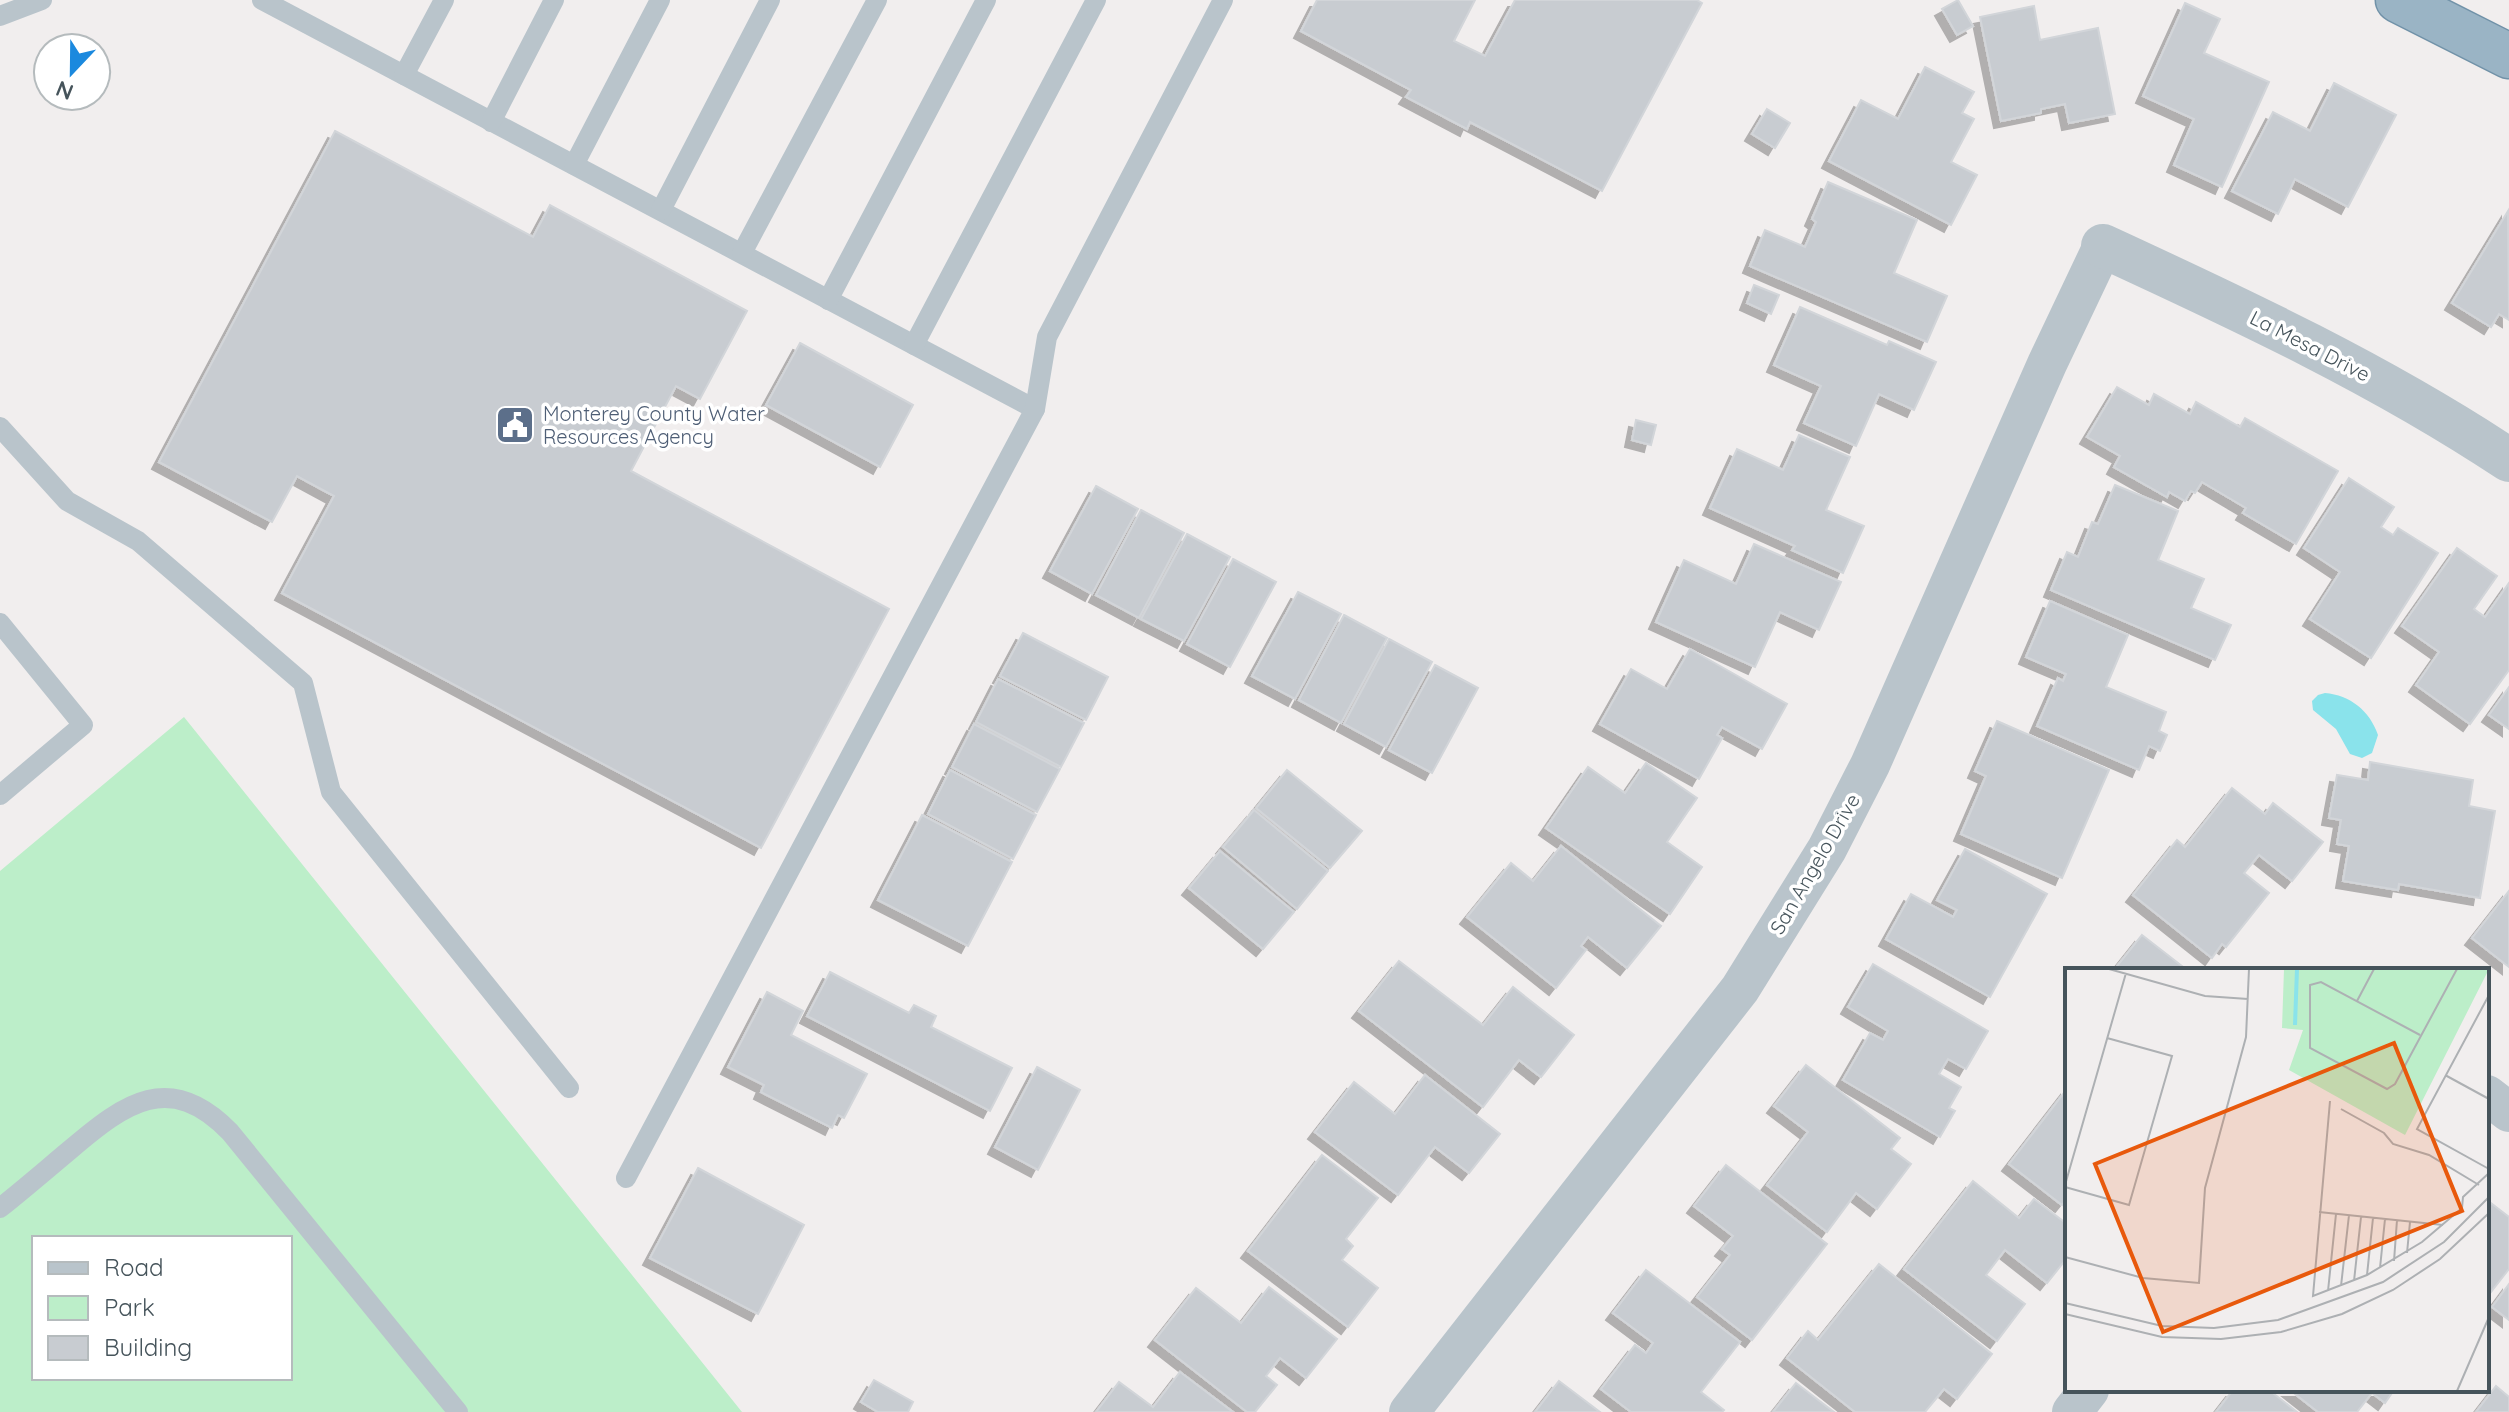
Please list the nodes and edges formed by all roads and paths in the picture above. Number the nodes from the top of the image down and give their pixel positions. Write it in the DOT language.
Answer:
graph roads {
  1 [pos="42,0"];
  2 [pos="262,0"];
  3 [pos="444,0"];
  4 [pos="554,0"];
  5 [pos="660,0"];
  6 [pos="770,0"];
  7 [pos="877,0"];
  8 [pos="986,0"];
  9 [pos="1096,0"];
  10 [pos="1223,0"];
  11 [pos="2398,0"];
  12 [pos="0,16"];
  13 [pos="2509,56"];
  14 [pos="404,75"];
  15 [pos="491,122"];
  16 [pos="574,165"];
  17 [pos="661,210"];
  18 [pos="2103,246"];
  19 [pos="742,253"];
  20 [pos="828,300"];
  21 [pos="914,345"];
  22 [pos="1035,409"];
  23 [pos="0,427"];
  24 [pos="2509,460"];
  25 [pos="0,623"];
  26 [pos="0,795"];
  27 [pos="569,1088"];
  28 [pos="2489,1097"];
  29 [pos="2509,1112"];
  30 [pos="626,1178"];
  31 [pos="0,1208"];
  32 [pos="2087,1392"];
  33 [pos="458,1412"];
  34 [pos="1409,1412"];
  35 [pos="2072,1412"];
  1 -- 12 [label="lane"];
  2 -- 14 [label="lane"];
  3 -- 14 [label="lane"];
  4 -- 15 [label="lane"];
  5 -- 16 [label="lane"];
  6 -- 17 [label="lane"];
  7 -- 19 [label="lane"];
  8 -- 20 [label="lane"];
  9 -- 21 [label="lane"];
  10 -- 22 [label="lane"];
  11 -- 13 [label="highway"];
  14 -- 15 [label="lane"];
  15 -- 16 [label="lane"];
  16 -- 17 [label="lane"];
  17 -- 19 [label="lane"];
  18 -- 24 [label="street, La Mesa Drive"];
  18 -- 34 [label="street, San Angelo Drive"];
  19 -- 20 [label="lane"];
  20 -- 21 [label="lane"];
  21 -- 22 [label="lane"];
  22 -- 30 [label="lane"];
  23 -- 27 [label="lane"];
  25 -- 26 [label="lane"];
  28 -- 29 [label="street"];
  31 -- 33 [label="lane"];
  32 -- 35 [label="street"];
}
